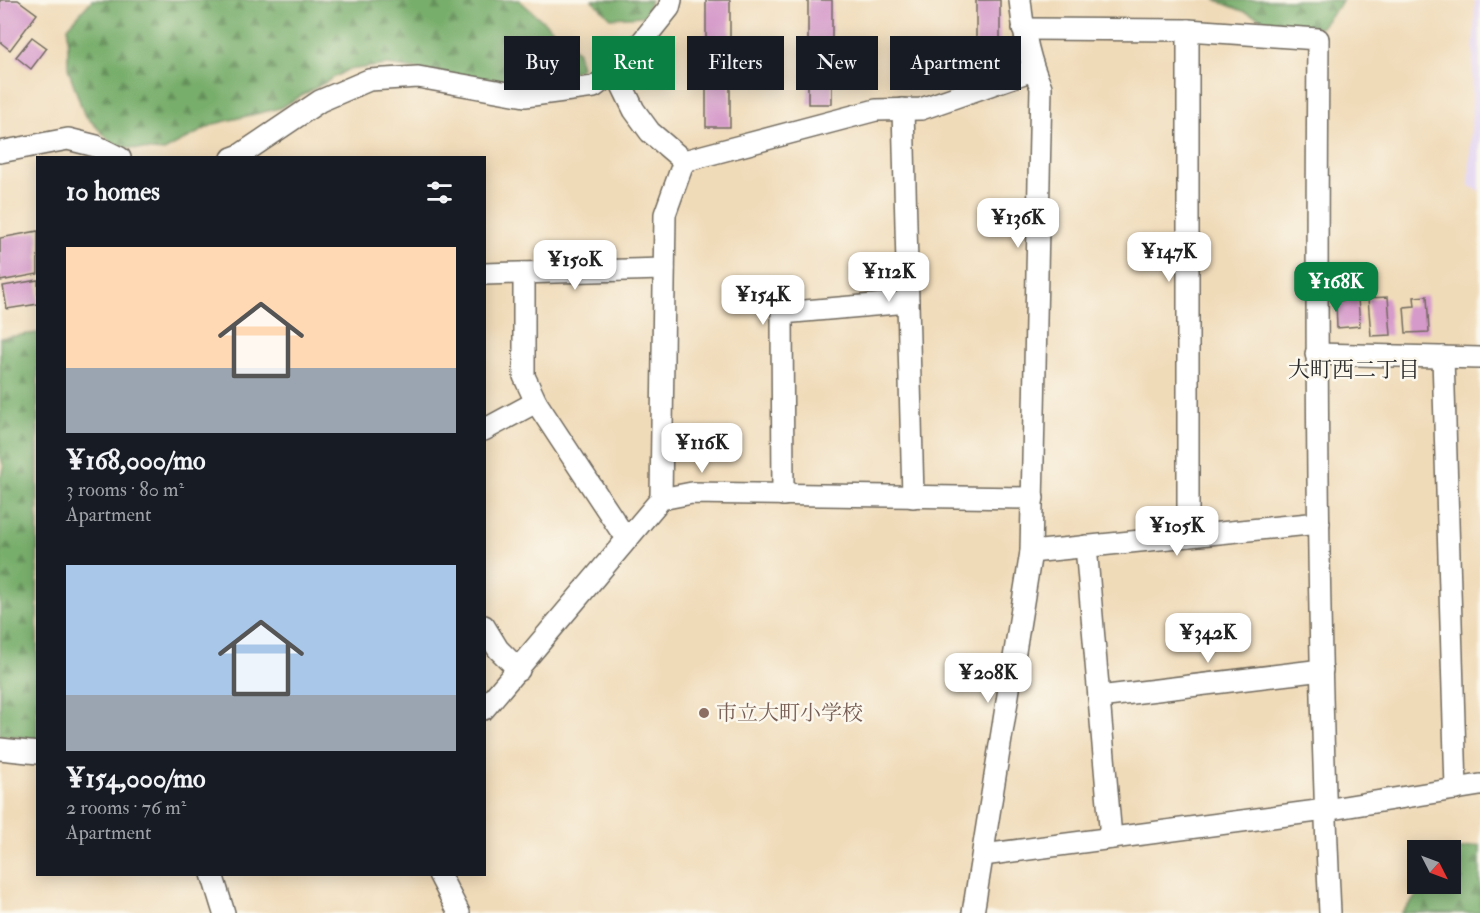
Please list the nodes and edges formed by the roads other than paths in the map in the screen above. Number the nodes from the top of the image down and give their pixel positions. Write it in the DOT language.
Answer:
graph roads {
  1 [pos="671,0"];
  2 [pos="1020,0"];
  3 [pos="1023,29"];
  4 [pos="1188,30"];
  5 [pos="645,36"];
  6 [pos="1033,70"];
  7 [pos="592,87"];
  8 [pos="624,90"];
  9 [pos="903,109"];
  10 [pos="0,152"];
  11 [pos="116,156"];
  12 [pos="237,156"];
  13 [pos="684,161"];
  14 [pos="664,269"];
  15 [pos="524,273"];
  16 [pos="486,274"];
  17 [pos="908,302"];
  18 [pos="1316,354"];
  19 [pos="1443,357"];
  20 [pos="1480,358"];
  21 [pos="536,402"];
  22 [pos="486,429"];
  23 [pos="783,495"];
  24 [pos="913,497"];
  25 [pos="1033,498"];
  26 [pos="661,499"];
  27 [pos="1319,523"];
  28 [pos="1188,536"];
  29 [pos="629,537"];
  30 [pos="1086,546"];
  31 [pos="1031,552"];
  32 [pos="486,629"];
  33 [pos="519,670"];
  34 [pos="1322,670"];
  35 [pos="1099,697"];
  36 [pos="486,707"];
  37 [pos="0,749"];
  38 [pos="36,753"];
  39 [pos="1480,785"];
  40 [pos="1456,789"];
  41 [pos="1325,810"];
  42 [pos="1111,838"];
  43 [pos="983,855"];
  44 [pos="213,876"];
  45 [pos="440,876"];
  46 [pos="224,913"];
  47 [pos="459,913"];
  48 [pos="973,913"];
  49 [pos="1330,913"];
  1 -- 5 [label="street"];
  2 -- 3 [label="street"];
  3 -- 4 [label="street"];
  3 -- 6 [label="street"];
  4 -- 18 [label="street"];
  4 -- 28 [label="street"];
  6 -- 9 [label="street"];
  6 -- 25 [label="street"];
  7 -- 12 [label="street"];
  8 -- 13 [label="street"];
  9 -- 13 [label="street"];
  9 -- 17 [label="street"];
  10 -- 11 [label="street"];
  13 -- 14 [label="street"];
  14 -- 15 [label="street"];
  14 -- 26 [label="street"];
  15 -- 16 [label="street"];
  15 -- 21 [label="street"];
  17 -- 23 [label="street"];
  17 -- 24 [label="street"];
  18 -- 19 [label="street"];
  18 -- 27 [label="street"];
  19 -- 20 [label="street"];
  19 -- 40 [label="street"];
  21 -- 22 [label="street"];
  21 -- 29 [label="street"];
  23 -- 24 [label="street"];
  23 -- 26 [label="street"];
  24 -- 25 [label="street"];
  25 -- 31 [label="street"];
  26 -- 29 [label="street"];
  27 -- 28 [label="street"];
  27 -- 34 [label="street"];
  28 -- 30 [label="street"];
  29 -- 33 [label="street"];
  30 -- 31 [label="street"];
  30 -- 35 [label="street"];
  31 -- 43 [label="street"];
  32 -- 33 [label="street"];
  33 -- 36 [label="street"];
  34 -- 35 [label="street"];
  34 -- 41 [label="street"];
  35 -- 42 [label="street"];
  37 -- 38 [label="street"];
  39 -- 40 [label="street"];
  40 -- 41 [label="street"];
  41 -- 42 [label="street"];
  41 -- 49 [label="street"];
  42 -- 43 [label="street"];
  43 -- 48 [label="street"];
  44 -- 46 [label="street"];
  45 -- 47 [label="street"];
}
